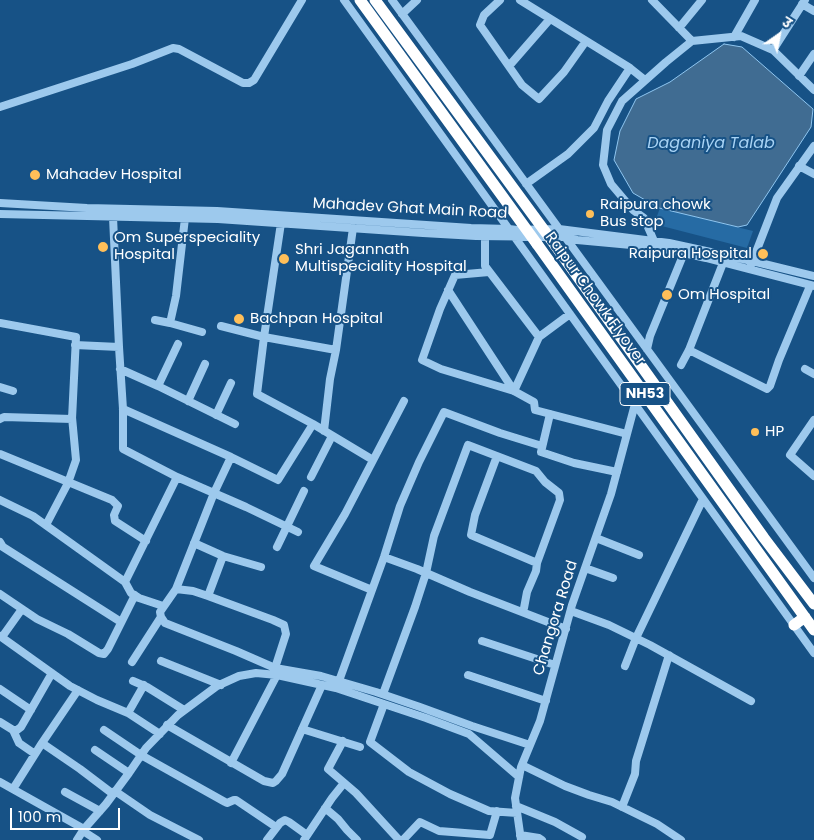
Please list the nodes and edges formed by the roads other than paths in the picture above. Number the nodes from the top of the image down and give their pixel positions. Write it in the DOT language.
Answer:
graph roads {
  1 [pos="302,0"];
  2 [pos="344,0"];
  3 [pos="360,0"];
  4 [pos="375,0"];
  5 [pos="392,0"];
  6 [pos="418,0"];
  7 [pos="500,0"];
  8 [pos="520,0"];
  9 [pos="652,0"];
  10 [pos="702,0"];
  11 [pos="755,0"];
  12 [pos="804,2"];
  13 [pos="814,11"];
  14 [pos="402,14"];
  15 [pos="550,19"];
  16 [pos="679,28"];
  17 [pos="734,37"];
  18 [pos="586,41"];
  19 [pos="692,41"];
  20 [pos="773,50"];
  21 [pos="814,54"];
  22 [pos="509,66"];
  23 [pos="630,68"];
  24 [pos="799,76"];
  25 [pos="645,80"];
  26 [pos="814,90"];
  27 [pos="0,107"];
  28 [pos="814,146"];
  29 [pos="799,166"];
  30 [pos="814,174"];
  31 [pos="526,184"];
  32 [pos="0,203"];
  33 [pos="0,214"];
  34 [pos="113,216"];
  35 [pos="186,218"];
  36 [pos="281,223"];
  37 [pos="353,228"];
  38 [pos="508,228"];
  39 [pos="559,229"];
  40 [pos="485,236"];
  41 [pos="514,236"];
  42 [pos="565,237"];
  43 [pos="654,241"];
  44 [pos="684,253"];
  45 [pos="752,261"];
  46 [pos="723,262"];
  47 [pos="750,270"];
  48 [pos="489,272"];
  49 [pos="814,276"];
  50 [pos="812,286"];
  51 [pos="448,290"];
  52 [pos="570,314"];
  53 [pos="155,320"];
  54 [pos="0,322"];
  55 [pos="170,324"];
  56 [pos="221,326"];
  57 [pos="202,332"];
  58 [pos="264,337"];
  59 [pos="539,337"];
  60 [pos="178,344"];
  61 [pos="75,345"];
  62 [pos="119,348"];
  63 [pos="647,349"];
  64 [pos="336,350"];
  65 [pos="689,350"];
  66 [pos="205,364"];
  67 [pos="681,365"];
  68 [pos="120,369"];
  69 [pos="805,369"];
  70 [pos="814,374"];
  71 [pos="231,384"];
  72 [pos="158,386"];
  73 [pos="0,387"];
  74 [pos="13,391"];
  75 [pos="514,391"];
  76 [pos="188,401"];
  77 [pos="404,401"];
  78 [pos="635,404"];
  79 [pos="123,409"];
  80 [pos="550,414"];
  81 [pos="216,415"];
  82 [pos="72,417"];
  83 [pos="0,419"];
  84 [pos="814,420"];
  85 [pos="235,424"];
  86 [pos="313,424"];
  87 [pos="324,430"];
  88 [pos="627,434"];
  89 [pos="332,436"];
  90 [pos="542,446"];
  91 [pos="0,454"];
  92 [pos="497,456"];
  93 [pos="232,457"];
  94 [pos="373,460"];
  95 [pos="617,472"];
  96 [pos="177,476"];
  97 [pos="814,476"];
  98 [pos="311,477"];
  99 [pos="68,482"];
  100 [pos="304,491"];
  101 [pos="214,493"];
  102 [pos="703,499"];
  103 [pos="0,500"];
  104 [pos="46,525"];
  105 [pos="287,527"];
  106 [pos="298,532"];
  107 [pos="596,538"];
  108 [pos="146,541"];
  109 [pos="0,542"];
  110 [pos="194,543"];
  111 [pos="277,547"];
  112 [pos="639,555"];
  113 [pos="223,556"];
  114 [pos="384,557"];
  115 [pos="537,563"];
  116 [pos="261,567"];
  117 [pos="585,568"];
  118 [pos="426,573"];
  119 [pos="613,578"];
  120 [pos="814,578"];
  121 [pos="126,582"];
  122 [pos="176,588"];
  123 [pos="372,590"];
  124 [pos="0,594"];
  125 [pos="135,595"];
  126 [pos="208,596"];
  127 [pos="814,604"];
  128 [pos="163,606"];
  129 [pos="22,609"];
  130 [pos="571,611"];
  131 [pos="522,612"];
  132 [pos="161,617"];
  133 [pos="805,617"];
  134 [pos="121,622"];
  135 [pos="794,625"];
  136 [pos="566,629"];
  137 [pos="814,630"];
  138 [pos="1,636"];
  139 [pos="636,638"];
  140 [pos="482,641"];
  141 [pos="814,653"];
  142 [pos="669,655"];
  143 [pos="161,661"];
  144 [pos="132,662"];
  145 [pos="555,665"];
  146 [pos="625,666"];
  147 [pos="276,672"];
  148 [pos="52,673"];
  149 [pos="468,675"];
  150 [pos="133,681"];
  151 [pos="339,681"];
  152 [pos="221,684"];
  153 [pos="322,685"];
  154 [pos="144,686"];
  155 [pos="0,689"];
  156 [pos="78,690"];
  157 [pos="383,694"];
  158 [pos="546,701"];
  159 [pos="750,701"];
  160 [pos="384,704"];
  161 [pos="31,710"];
  162 [pos="184,710"];
  163 [pos="128,713"];
  164 [pos="0,722"];
  165 [pos="167,726"];
  166 [pos="302,729"];
  167 [pos="13,730"];
  168 [pos="104,730"];
  169 [pos="160,734"];
  170 [pos="343,741"];
  171 [pos="42,743"];
  172 [pos="530,744"];
  173 [pos="360,747"];
  174 [pos="95,750"];
  175 [pos="35,754"];
  176 [pos="141,755"];
  177 [pos="231,763"];
  178 [pos="522,764"];
  179 [pos="129,773"];
  180 [pos="519,777"];
  181 [pos="0,782"];
  182 [pos="344,783"];
  183 [pos="13,789"];
  184 [pos="66,792"];
  185 [pos="114,792"];
  186 [pos="622,807"];
  187 [pos="325,808"];
  188 [pos="516,809"];
  189 [pos="100,811"];
  190 [pos="497,812"];
  191 [pos="276,827"];
  192 [pos="84,830"];
  193 [pos="520,837"];
  194 [pos="582,837"];
  195 [pos="305,839"];
  196 [pos="77,840"];
  197 [pos="97,840"];
  198 [pos="198,840"];
  199 [pos="267,840"];
  200 [pos="358,840"];
  201 [pos="399,840"];
  202 [pos="403,840"];
  203 [pos="542,840"];
  204 [pos="681,840"];
  1 -- 27 [label="street"];
  2 -- 38 [label="street"];
  3 -- 133 [label="highway, Raipur Chowk Flyover / NH53, bridge"];
  4 -- 127 [label="highway, Raipur Chowk Flyover / NH53, bridge"];
  5 -- 14 [label="street"];
  6 -- 14 [label="street"];
  7 -- 22 [label="street"];
  8 -- 15 [label="street"];
  9 -- 16 [label="street"];
  10 -- 16 [label="street"];
  11 -- 17 [label="street"];
  12 -- 13 [label="street"];
  12 -- 20 [label="street"];
  14 -- 31 [label="street"];
  15 -- 18 [label="street"];
  15 -- 22 [label="street"];
  16 -- 19 [label="street"];
  17 -- 19 [label="street"];
  17 -- 20 [label="street"];
  18 -- 22 [label="street"];
  18 -- 23 [label="street"];
  19 -- 25 [label="street"];
  20 -- 24 [label="street"];
  21 -- 24 [label="street"];
  23 -- 25 [label="street"];
  23 -- 31 [label="street"];
  24 -- 26 [label="street"];
  25 -- 43 [label="street"];
  28 -- 29 [label="street"];
  29 -- 30 [label="street"];
  29 -- 45 [label="street"];
  31 -- 39 [label="street"];
  32 -- 38 [label="street, Mahadev Ghat Main Road"];
  33 -- 34 [label="street"];
  34 -- 35 [label="street"];
  34 -- 62 [label="street"];
  35 -- 36 [label="street"];
  35 -- 55 [label="street"];
  36 -- 37 [label="street"];
  36 -- 58 [label="street"];
  37 -- 40 [label="street"];
  37 -- 64 [label="street"];
  38 -- 39 [label="street, Mahadev Ghat Main Road"];
  38 -- 41 [label="street"];
  39 -- 42 [label="street"];
  39 -- 43 [label="street, Mahadev Ghat Main Road"];
  40 -- 41 [label="street"];
  40 -- 48 [label="street"];
  41 -- 42 [label="street"];
  41 -- 52 [label="street"];
  42 -- 44 [label="street"];
  42 -- 63 [label="street"];
  43 -- 45 [label="street, Mahadev Ghat Main Road"];
  44 -- 46 [label="street"];
  44 -- 63 [label="street"];
  45 -- 47 [label="street"];
  45 -- 49 [label="street, Mahadev Ghat Main Road"];
  46 -- 47 [label="street"];
  46 -- 65 [label="street"];
  47 -- 50 [label="street"];
  48 -- 51 [label="street"];
  48 -- 59 [label="street"];
  50 -- 65 [label="street"];
  51 -- 75 [label="street"];
  51 -- 75 [label="street"];
  52 -- 59 [label="street"];
  52 -- 78 [label="street"];
  53 -- 55 [label="street"];
  54 -- 61 [label="street"];
  55 -- 57 [label="street"];
  56 -- 58 [label="street"];
  58 -- 64 [label="street"];
  58 -- 86 [label="street"];
  59 -- 75 [label="street"];
  60 -- 72 [label="street"];
  61 -- 62 [label="street"];
  61 -- 82 [label="street"];
  62 -- 68 [label="street"];
  63 -- 120 [label="street"];
  64 -- 87 [label="street"];
  65 -- 67 [label="street"];
  66 -- 76 [label="street"];
  68 -- 72 [label="street"];
  68 -- 79 [label="street"];
  69 -- 70 [label="street"];
  71 -- 81 [label="street"];
  72 -- 76 [label="street"];
  73 -- 74 [label="street"];
  75 -- 80 [label="street"];
  76 -- 81 [label="street"];
  77 -- 94 [label="street"];
  78 -- 88 [label="street, Changora Road"];
  78 -- 102 [label="street"];
  79 -- 93 [label="street"];
  79 -- 96 [label="street"];
  80 -- 88 [label="street"];
  80 -- 90 [label="street"];
  81 -- 85 [label="street"];
  82 -- 83 [label="street"];
  82 -- 99 [label="street"];
  84 -- 97 [label="street"];
  86 -- 87 [label="street"];
  86 -- 93 [label="street"];
  87 -- 89 [label="street"];
  88 -- 95 [label="street, Changora Road"];
  89 -- 94 [label="street"];
  89 -- 98 [label="street"];
  90 -- 95 [label="street"];
  90 -- 114 [label="street"];
  91 -- 99 [label="street"];
  92 -- 115 [label="street"];
  92 -- 115 [label="street"];
  92 -- 118 [label="street"];
  93 -- 101 [label="street"];
  94 -- 123 [label="street"];
  95 -- 107 [label="street, Changora Road"];
  96 -- 101 [label="street"];
  96 -- 108 [label="street"];
  99 -- 104 [label="street"];
  99 -- 108 [label="street"];
  100 -- 105 [label="street"];
  101 -- 105 [label="street"];
  101 -- 110 [label="street"];
  102 -- 135 [label="street"];
  102 -- 139 [label="street"];
  103 -- 104 [label="street"];
  104 -- 121 [label="street"];
  105 -- 106 [label="street"];
  105 -- 111 [label="street"];
  107 -- 112 [label="street"];
  107 -- 117 [label="street, Changora Road"];
  108 -- 121 [label="street"];
  109 -- 134 [label="street"];
  110 -- 113 [label="street"];
  110 -- 122 [label="street"];
  113 -- 116 [label="street"];
  113 -- 126 [label="street"];
  114 -- 118 [label="street"];
  114 -- 123 [label="street"];
  115 -- 131 [label="street"];
  117 -- 119 [label="street"];
  117 -- 130 [label="street, Changora Road"];
  118 -- 131 [label="street"];
  118 -- 157 [label="street"];
  121 -- 125 [label="street"];
  122 -- 126 [label="street"];
  122 -- 128 [label="street"];
  123 -- 151 [label="street"];
  124 -- 129 [label="street"];
  125 -- 128 [label="street"];
  125 -- 134 [label="street"];
  126 -- 147 [label="street"];
  128 -- 132 [label="street"];
  129 -- 134 [label="street"];
  129 -- 138 [label="street"];
  130 -- 136 [label="street, Changora Road"];
  130 -- 139 [label="street"];
  131 -- 136 [label="street"];
  132 -- 144 [label="street"];
  132 -- 147 [label="street"];
  133 -- 135 [label="highway"];
  133 -- 137 [label="highway, NH53"];
  135 -- 141 [label="street"];
  136 -- 145 [label="street, Changora Road"];
  138 -- 148 [label="street"];
  139 -- 142 [label="street"];
  139 -- 146 [label="street"];
  140 -- 145 [label="street"];
  142 -- 159 [label="street"];
  142 -- 186 [label="street"];
  143 -- 152 [label="street"];
  145 -- 158 [label="street, Changora Road"];
  147 -- 151 [label="street"];
  147 -- 152 [label="street"];
  147 -- 153 [label="street"];
  147 -- 177 [label="street"];
  148 -- 156 [label="street"];
  148 -- 161 [label="street"];
  149 -- 158 [label="street"];
  150 -- 154 [label="street"];
  151 -- 157 [label="street"];
  152 -- 162 [label="street"];
  153 -- 160 [label="street"];
  153 -- 166 [label="street"];
  154 -- 162 [label="street"];
  154 -- 163 [label="street"];
  155 -- 161 [label="street"];
  156 -- 163 [label="street"];
  156 -- 171 [label="street"];
  157 -- 172 [label="street"];
  158 -- 172 [label="street, Changora Road"];
  160 -- 180 [label="street"];
  160 -- 190 [label="street"];
  161 -- 167 [label="street"];
  162 -- 165 [label="street"];
  163 -- 169 [label="street"];
  164 -- 167 [label="street"];
  165 -- 169 [label="street"];
  165 -- 177 [label="street"];
  166 -- 170 [label="street"];
  166 -- 177 [label="street"];
  167 -- 175 [label="street"];
  168 -- 176 [label="street"];
  169 -- 176 [label="street"];
  170 -- 173 [label="street"];
  170 -- 182 [label="street"];
  171 -- 175 [label="street"];
  171 -- 185 [label="street"];
  172 -- 178 [label="street, Changora Road"];
  174 -- 179 [label="street"];
  175 -- 183 [label="street"];
  176 -- 179 [label="street"];
  176 -- 191 [label="street"];
  178 -- 180 [label="street, Changora Road"];
  178 -- 186 [label="street"];
  179 -- 185 [label="street"];
  180 -- 188 [label="street, Changora Road"];
  181 -- 183 [label="street"];
  182 -- 187 [label="street"];
  182 -- 201 [label="street"];
  183 -- 192 [label="street"];
  184 -- 189 [label="street"];
  185 -- 189 [label="street"];
  185 -- 198 [label="street"];
  186 -- 204 [label="street"];
  187 -- 195 [label="street"];
  187 -- 200 [label="street"];
  188 -- 190 [label="street"];
  188 -- 193 [label="street, Changora Road"];
  188 -- 194 [label="street"];
  189 -- 192 [label="street"];
  190 -- 202 [label="street"];
  191 -- 195 [label="street"];
  191 -- 199 [label="street"];
  192 -- 196 [label="street"];
  192 -- 197 [label="street"];
  193 -- 203 [label="street"];
}
